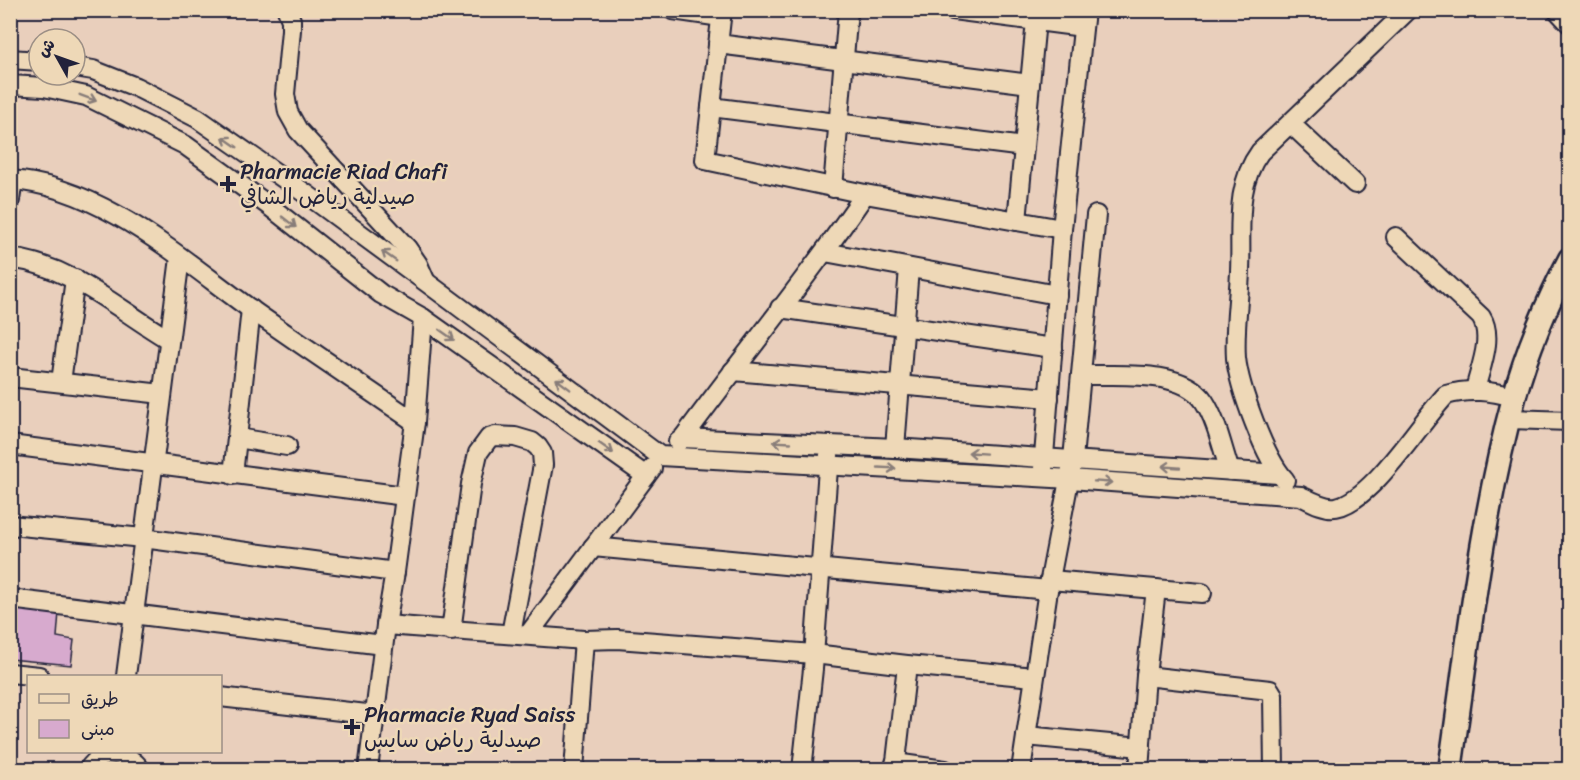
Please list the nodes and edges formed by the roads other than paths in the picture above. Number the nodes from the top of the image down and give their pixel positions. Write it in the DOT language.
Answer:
graph roads {
  1 [pos="287,10"];
  2 [pos="673,10"];
  3 [pos="848,10"];
  4 [pos="954,10"];
  5 [pos="1408,10"];
  6 [pos="1557,10"];
  7 [pos="977,12"];
  8 [pos="721,14"];
  9 [pos="1036,16"];
  10 [pos="1084,19"];
  11 [pos="1569,24"];
  12 [pos="718,44"];
  13 [pos="10,59"];
  14 [pos="27,60"];
  15 [pos="844,60"];
  16 [pos="87,69"];
  17 [pos="1030,84"];
  18 [pos="10,85"];
  19 [pos="711,107"];
  20 [pos="838,124"];
  21 [pos="1291,124"];
  22 [pos="1024,147"];
  23 [pos="12,180"];
  24 [pos="1355,184"];
  25 [pos="833,188"];
  26 [pos="865,194"];
  27 [pos="10,200"];
  28 [pos="1096,215"];
  29 [pos="1017,221"];
  30 [pos="1062,229"];
  31 [pos="1396,237"];
  32 [pos="825,252"];
  33 [pos="10,258"];
  34 [pos="180,258"];
  35 [pos="1569,259"];
  36 [pos="909,268"];
  37 [pos="75,279"];
  38 [pos="426,282"];
  39 [pos="1057,295"];
  40 [pos="780,308"];
  41 [pos="251,309"];
  42 [pos="423,318"];
  43 [pos="903,325"];
  44 [pos="168,339"];
  45 [pos="1053,348"];
  46 [pos="733,370"];
  47 [pos="1081,375"];
  48 [pos="10,377"];
  49 [pos="62,382"];
  50 [pos="899,386"];
  51 [pos="1476,390"];
  52 [pos="162,394"];
  53 [pos="1514,397"];
  54 [pos="1049,398"];
  55 [pos="1509,419"];
  56 [pos="1569,421"];
  57 [pos="415,422"];
  58 [pos="237,438"];
  59 [pos="683,438"];
  60 [pos="829,445"];
  61 [pos="10,446"];
  62 [pos="286,446"];
  63 [pos="895,448"];
  64 [pos="660,456"];
  65 [pos="1045,458"];
  66 [pos="1073,459"];
  67 [pos="153,464"];
  68 [pos="829,465"];
  69 [pos="1230,471"];
  70 [pos="1279,474"];
  71 [pos="233,475"];
  72 [pos="646,476"];
  73 [pos="1042,478"];
  74 [pos="1070,479"];
  75 [pos="405,496"];
  76 [pos="1301,496"];
  77 [pos="10,525"];
  78 [pos="143,538"];
  79 [pos="593,547"];
  80 [pos="820,567"];
  81 [pos="395,572"];
  82 [pos="1049,585"];
  83 [pos="1156,589"];
  84 [pos="1202,592"];
  85 [pos="10,599"];
  86 [pos="133,612"];
  87 [pos="386,626"];
  88 [pos="451,631"];
  89 [pos="519,635"];
  90 [pos="584,640"];
  91 [pos="383,645"];
  92 [pos="814,654"];
  93 [pos="907,665"];
  94 [pos="10,673"];
  95 [pos="29,675"];
  96 [pos="126,675"];
  97 [pos="1146,676"];
  98 [pos="1034,677"];
  99 [pos="222,697"];
  100 [pos="375,716"];
  101 [pos="1026,736"];
  102 [pos="1141,747"];
  103 [pos="118,753"];
  104 [pos="895,766"];
  105 [pos="88,770"];
  106 [pos="141,770"];
  107 [pos="368,770"];
  108 [pos="574,770"];
  109 [pos="802,770"];
  110 [pos="945,770"];
  111 [pos="1021,770"];
  112 [pos="1139,770"];
  113 [pos="1274,770"];
  114 [pos="1450,770"];
  1 -- 38 [label="street"];
  2 -- 8 [label="street"];
  3 -- 15 [label="street"];
  4 -- 7 [label="street"];
  5 -- 21 [label="street"];
  6 -- 11 [label="street"];
  7 -- 9 [label="street"];
  8 -- 12 [label="street"];
  9 -- 10 [label="street"];
  9 -- 17 [label="street"];
  10 -- 30 [label="street"];
  12 -- 15 [label="street"];
  12 -- 19 [label="street"];
  13 -- 14 [label="street"];
  15 -- 17 [label="street"];
  15 -- 20 [label="street"];
  38 -- 16 [label="street, one-way"];
  17 -- 22 [label="street"];
  18 -- 42 [label="street, one-way"];
  19 -- 20 [label="street"];
  19 -- 25 [label="street"];
  20 -- 22 [label="street"];
  20 -- 25 [label="street"];
  21 -- 24 [label="street"];
  21 -- 70 [label="street"];
  22 -- 29 [label="street"];
  23 -- 27 [label="street"];
  23 -- 34 [label="street"];
  25 -- 26 [label="street"];
  26 -- 29 [label="street"];
  26 -- 32 [label="street"];
  28 -- 47 [label="street"];
  29 -- 30 [label="street"];
  30 -- 39 [label="street"];
  31 -- 51 [label="street"];
  32 -- 36 [label="street"];
  32 -- 40 [label="street"];
  33 -- 37 [label="street"];
  34 -- 41 [label="street"];
  34 -- 44 [label="street"];
  35 -- 53 [label="main road"];
  36 -- 39 [label="street"];
  36 -- 43 [label="street"];
  37 -- 44 [label="street"];
  37 -- 49 [label="street"];
  64 -- 38 [label="street, one-way"];
  39 -- 45 [label="street"];
  40 -- 43 [label="street"];
  40 -- 46 [label="street"];
  41 -- 57 [label="street"];
  41 -- 58 [label="street"];
  42 -- 57 [label="street"];
  42 -- 72 [label="street, one-way"];
  43 -- 45 [label="street"];
  43 -- 50 [label="street"];
  44 -- 52 [label="street"];
  45 -- 54 [label="street"];
  46 -- 50 [label="street"];
  46 -- 59 [label="street"];
  47 -- 66 [label="street"];
  47 -- 69 [label="street"];
  48 -- 49 [label="street"];
  49 -- 52 [label="street"];
  50 -- 54 [label="street"];
  50 -- 63 [label="street"];
  51 -- 53 [label="street"];
  51 -- 76 [label="street"];
  52 -- 67 [label="street"];
  53 -- 55 [label="main road"];
  54 -- 65 [label="street"];
  55 -- 56 [label="street"];
  55 -- 114 [label="main road"];
  57 -- 75 [label="street"];
  58 -- 62 [label="street"];
  58 -- 71 [label="street"];
  60 -- 59 [label="street, one-way"];
  59 -- 64 [label="street"];
  60 -- 63 [label="street"];
  60 -- 68 [label="street"];
  61 -- 67 [label="street"];
  65 -- 63 [label="street, one-way"];
  64 -- 68 [label="street"];
  64 -- 72 [label="street"];
  65 -- 66 [label="street"];
  65 -- 73 [label="street"];
  69 -- 66 [label="street, one-way"];
  66 -- 74 [label="street"];
  67 -- 71 [label="street"];
  67 -- 78 [label="street"];
  68 -- 73 [label="street, one-way"];
  68 -- 80 [label="street"];
  69 -- 70 [label="street"];
  70 -- 76 [label="street"];
  71 -- 75 [label="street"];
  72 -- 79 [label="street"];
  73 -- 74 [label="street"];
  74 -- 76 [label="street, one-way"];
  74 -- 82 [label="street"];
  75 -- 81 [label="street"];
  77 -- 78 [label="street"];
  78 -- 81 [label="street"];
  78 -- 86 [label="street"];
  79 -- 80 [label="street"];
  79 -- 89 [label="street"];
  80 -- 82 [label="street"];
  80 -- 92 [label="street"];
  81 -- 87 [label="street"];
  82 -- 83 [label="street"];
  82 -- 98 [label="street"];
  83 -- 84 [label="street"];
  83 -- 97 [label="street"];
  85 -- 86 [label="street"];
  86 -- 91 [label="street"];
  86 -- 96 [label="street"];
  87 -- 88 [label="street"];
  87 -- 91 [label="street"];
  88 -- 89 [label="street"];
  88 -- 89 [label="street"];
  89 -- 90 [label="street"];
  90 -- 92 [label="street"];
  90 -- 108 [label="street"];
  91 -- 100 [label="street"];
  92 -- 93 [label="street"];
  92 -- 109 [label="street"];
  93 -- 98 [label="street"];
  93 -- 104 [label="street"];
  94 -- 95 [label="street"];
  97 -- 102 [label="street"];
  97 -- 113 [label="street"];
  98 -- 101 [label="street"];
  99 -- 100 [label="street"];
  100 -- 107 [label="street"];
  101 -- 102 [label="street"];
  101 -- 111 [label="street"];
  102 -- 112 [label="street"];
  103 -- 105 [label="street"];
  103 -- 106 [label="street"];
  104 -- 110 [label="street"];
}
